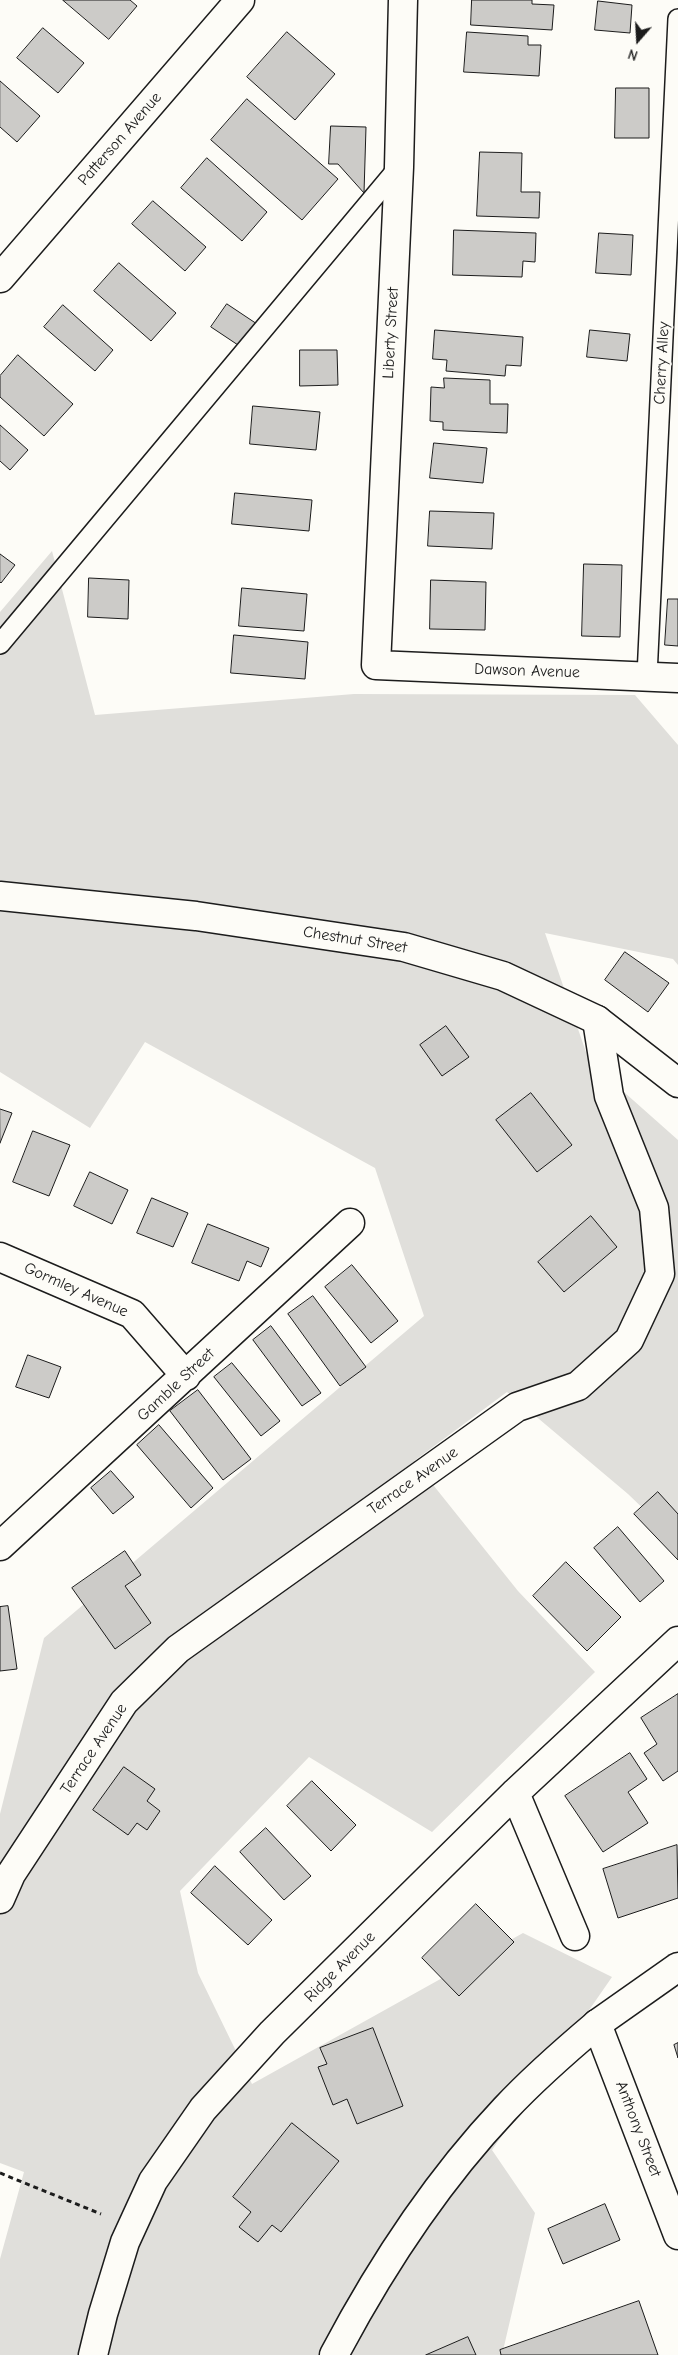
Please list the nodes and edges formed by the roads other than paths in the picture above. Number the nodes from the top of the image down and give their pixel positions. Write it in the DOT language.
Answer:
graph roads {
  1 [pos="240,0"];
  2 [pos="403,0"];
  3 [pos="678,19"];
  4 [pos="399,167"];
  5 [pos="0,278"];
  6 [pos="0,644"];
  7 [pos="376,665"];
  8 [pos="647,676"];
  9 [pos="678,678"];
  10 [pos="0,896"];
  11 [pos="597,1020"];
  12 [pos="678,1083"];
  13 [pos="350,1223"];
  14 [pos="0,1257"];
  15 [pos="186,1376"];
  16 [pos="0,1546"];
  17 [pos="678,1642"];
  18 [pos="516,1793"];
  19 [pos="0,1900"];
  20 [pos="574,1936"];
  21 [pos="678,1967"];
  22 [pos="597,2024"];
  23 [pos="678,2235"];
  24 [pos="93,2355"];
  25 [pos="334,2355"];
  1 -- 5 [label="main road, Patterson Avenue"];
  2 -- 4 [label="main road, Liberty Street"];
  3 -- 8 [label="lane, Cherry Alley"];
  4 -- 6 [label="lane"];
  4 -- 7 [label="main road, Liberty Street"];
  7 -- 8 [label="main road, Dawson Avenue"];
  8 -- 9 [label="main road, Dawson Avenue"];
  10 -- 11 [label="main road, Chestnut Street"];
  11 -- 12 [label="main road, Chestnut Street"];
  11 -- 19 [label="main road, Terrace Avenue"];
  13 -- 15 [label="main road, Gamble Street"];
  14 -- 15 [label="main road, Gormley Avenue"];
  15 -- 16 [label="main road, Gamble Street"];
  17 -- 18 [label="main road, Ridge Avenue"];
  18 -- 20 [label="main road"];
  18 -- 24 [label="main road, Ridge Avenue"];
  21 -- 22 [label="main road"];
  22 -- 23 [label="main road, Anthony Street"];
  22 -- 25 [label="main road"];
}
